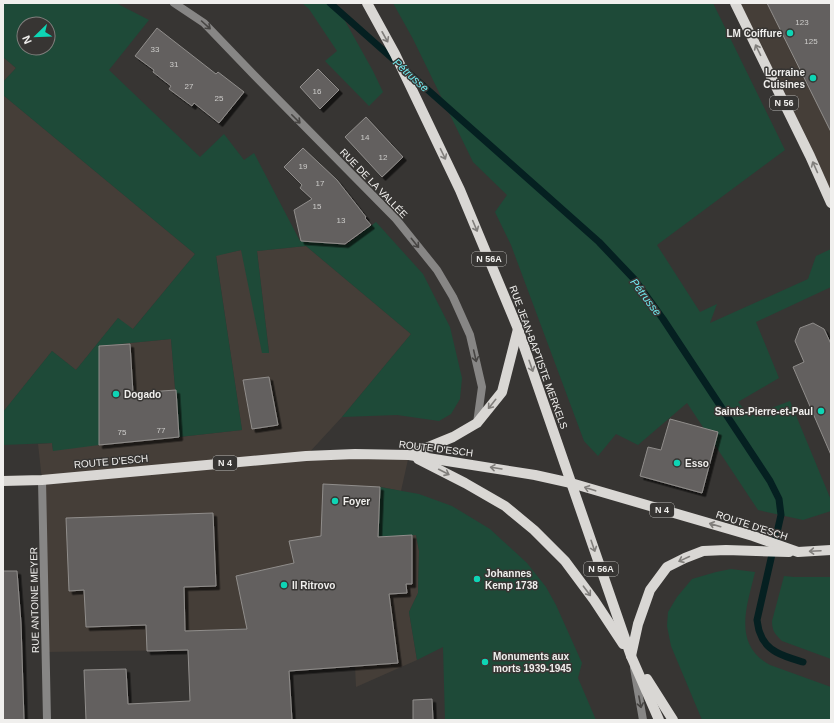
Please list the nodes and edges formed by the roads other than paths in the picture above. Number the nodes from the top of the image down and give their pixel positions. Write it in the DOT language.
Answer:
graph roads {
  1 [pos="174,3"];
  2 [pos="367,3"];
  3 [pos="735,3"];
  4 [pos="831,203"];
  5 [pos="518,329"];
  6 [pos="477,423"];
  7 [pos="409,455"];
  8 [pos="42,480"];
  9 [pos="3,481"];
  10 [pos="571,482"];
  11 [pos="831,550"];
  12 [pos="798,552"];
  13 [pos="631,656"];
  14 [pos="47,720"];
  15 [pos="643,720"];
  16 [pos="659,720"];
  17 [pos="673,720"];
  1 -- 6 [label="street, RUE DE LA VALLÉE, one-way"];
  2 -- 5 [label="main road, RUE JEAN-BAPTISTE MERKELS / N 56A, one-way"];
  4 -- 3 [label="main road, N 56, one-way"];
  5 -- 6 [label="main road, one-way"];
  5 -- 10 [label="main road, RUE JEAN-BAPTISTE MERKELS / N 56A, one-way"];
  6 -- 7 [label="main road"];
  7 -- 8 [label="main road, ROUTE D'ESCH / N 4"];
  10 -- 7 [label="main road, ROUTE D'ESCH / N 4, one-way"];
  7 -- 13 [label="main road, N 4, one-way"];
  8 -- 9 [label="main road, ROUTE D'ESCH / N 4"];
  8 -- 14 [label="street, RUE ANTOINE MEYER"];
  12 -- 10 [label="main road, ROUTE D'ESCH / N 4, one-way"];
  10 -- 13 [label="main road, N 56A, one-way"];
  11 -- 12 [label="main road, ROUTE D'ESCH / N 4, one-way"];
  12 -- 13 [label="main road, N 4, one-way"];
  13 -- 15 [label="street, N 56A, one-way"];
  13 -- 16 [label="main road, N 56A"];
  13 -- 17 [label="main road, N 56A"];
}
